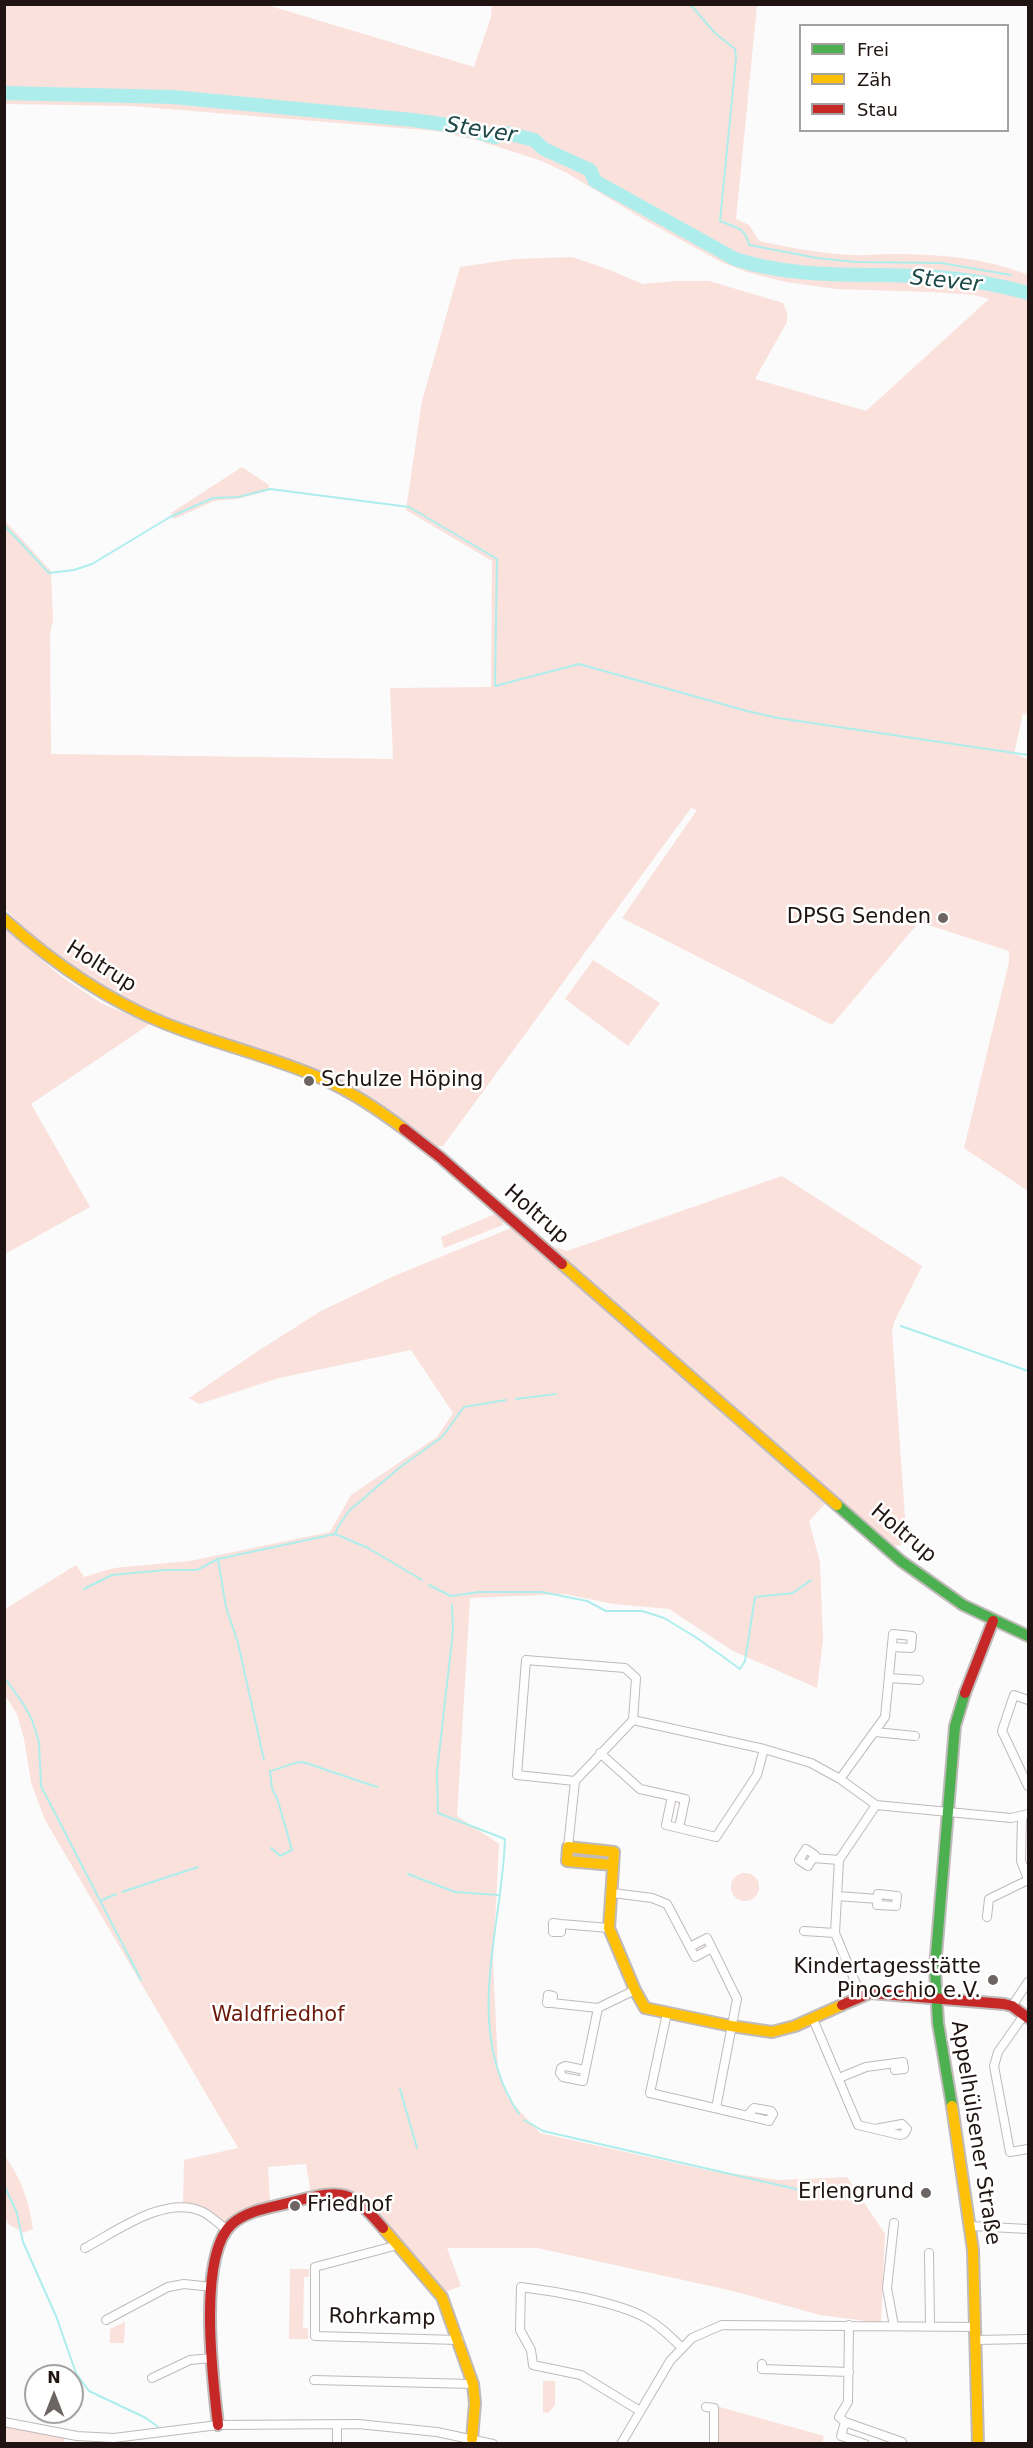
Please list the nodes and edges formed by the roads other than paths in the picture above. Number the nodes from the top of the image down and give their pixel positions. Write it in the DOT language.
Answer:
graph roads {
  1 [pos="4,919"];
  2 [pos="993,1621"];
  3 [pos="1029,1636"];
  4 [pos="892,1647"];
  5 [pos="889,1678"];
  6 [pos="919,1680"];
  7 [pos="1029,1700"];
  8 [pos="633,1720"];
  9 [pos="875,1732"];
  10 [pos="915,1736"];
  11 [pos="764,1749"];
  12 [pos="600,1753"];
  13 [pos="840,1779"];
  14 [pos="575,1781"];
  15 [pos="1029,1786"];
  16 [pos="672,1796"];
  17 [pos="876,1805"];
  18 [pos="947,1812"];
  19 [pos="1025,1815"];
  20 [pos="679,1828"];
  21 [pos="568,1847"];
  22 [pos="813,1858"];
  23 [pos="839,1860"];
  24 [pos="1029,1880"];
  25 [pos="613,1893"];
  26 [pos="837,1896"];
  27 [pos="878,1899"];
  28 [pos="987,1917"];
  29 [pos="561,1924"];
  30 [pos="609,1928"];
  31 [pos="804,1931"];
  32 [pos="835,1933"];
  33 [pos="1029,1982"];
  34 [pos="634,1990"];
  35 [pos="861,1996"];
  36 [pos="935,1998"];
  37 [pos="552,2003"];
  38 [pos="1012,2006"];
  39 [pos="598,2008"];
  40 [pos="667,2013"];
  41 [pos="1026,2016"];
  42 [pos="813,2019"];
  43 [pos="731,2026"];
  44 [pos="894,2063"];
  45 [pos="585,2070"];
  46 [pos="839,2078"];
  47 [pos="716,2108"];
  48 [pos="747,2116"];
  49 [pos="875,2129"];
  50 [pos="1029,2149"];
  51 [pos="894,2223"];
  52 [pos="971,2226"];
  53 [pos="226,2229"];
  54 [pos="1029,2229"];
  55 [pos="398,2245"];
  56 [pos="85,2248"];
  57 [pos="929,2253"];
  58 [pos="212,2287"];
  59 [pos="106,2320"];
  60 [pos="849,2325"];
  61 [pos="894,2326"];
  62 [pos="930,2326"];
  63 [pos="976,2326"];
  64 [pos="1029,2339"];
  65 [pos="459,2340"];
  66 [pos="976,2340"];
  67 [pos="682,2348"];
  68 [pos="212,2358"];
  69 [pos="762,2364"];
  70 [pos="849,2372"];
  71 [pos="152,2378"];
  72 [pos="314,2380"];
  73 [pos="473,2384"];
  74 [pos="706,2407"];
  75 [pos="640,2411"];
  76 [pos="4,2422"];
  77 [pos="845,2422"];
  78 [pos="337,2424"];
  79 [pos="218,2425"];
  80 [pos="472,2439"];
  81 [pos="114,2441"];
  82 [pos="902,2442"];
  83 [pos="337,2444"];
  84 [pos="494,2444"];
  85 [pos="621,2444"];
  86 [pos="714,2444"];
  87 [pos="865,2444"];
  88 [pos="978,2444"];
  1 -- 2 [label="street, Holtrup"];
  2 -- 3 [label="street, Holtrup"];
  2 -- 18 [label="street, Appelhülsener Straße"];
  4 -- 5 [label="street"];
  5 -- 6 [label="street"];
  5 -- 9 [label="street"];
  7 -- 15 [label="street"];
  8 -- 11 [label="street"];
  8 -- 12 [label="street"];
  8 -- 14 [label="street"];
  9 -- 10 [label="street"];
  9 -- 13 [label="street"];
  11 -- 13 [label="street"];
  11 -- 20 [label="street"];
  12 -- 14 [label="street"];
  12 -- 16 [label="street"];
  13 -- 17 [label="street"];
  14 -- 21 [label="street"];
  16 -- 20 [label="street"];
  16 -- 20 [label="street"];
  17 -- 18 [label="street"];
  17 -- 23 [label="street"];
  18 -- 19 [label="street"];
  18 -- 36 [label="street, Appelhülsener Straße"];
  19 -- 24 [label="street"];
  21 -- 25 [label="street"];
  22 -- 23 [label="street"];
  23 -- 26 [label="street"];
  24 -- 28 [label="street"];
  25 -- 30 [label="street"];
  25 -- 43 [label="street"];
  26 -- 27 [label="street"];
  26 -- 32 [label="street"];
  29 -- 30 [label="street"];
  30 -- 34 [label="street"];
  31 -- 32 [label="street"];
  32 -- 35 [label="street"];
  33 -- 38 [label="street"];
  34 -- 39 [label="street"];
  34 -- 40 [label="street"];
  35 -- 36 [label="street"];
  35 -- 42 [label="street"];
  36 -- 38 [label="street"];
  36 -- 52 [label="street, Appelhülsener Straße"];
  37 -- 39 [label="street"];
  38 -- 41 [label="street"];
  39 -- 45 [label="street"];
  40 -- 43 [label="street"];
  40 -- 47 [label="street"];
  41 -- 50 [label="street"];
  42 -- 43 [label="street"];
  42 -- 46 [label="street"];
  43 -- 47 [label="street"];
  44 -- 46 [label="street"];
  46 -- 49 [label="street"];
  47 -- 48 [label="street"];
  51 -- 61 [label="street"];
  52 -- 54 [label="street"];
  52 -- 63 [label="street, Appelhülsener Straße"];
  53 -- 55 [label="street, Rohrkamp"];
  53 -- 56 [label="street"];
  53 -- 58 [label="street"];
  55 -- 65 [label="street, Rohrkamp"];
  55 -- 65 [label="street, Rohrkamp"];
  57 -- 62 [label="street"];
  58 -- 59 [label="street"];
  58 -- 68 [label="street"];
  60 -- 61 [label="street"];
  60 -- 67 [label="street"];
  60 -- 70 [label="street"];
  61 -- 62 [label="street"];
  62 -- 63 [label="street"];
  63 -- 66 [label="street, Appelhülsener Straße"];
  64 -- 66 [label="street"];
  65 -- 73 [label="street, Rohrkamp"];
  66 -- 88 [label="street, Appelhülsener Straße"];
  67 -- 75 [label="street"];
  67 -- 75 [label="street"];
  68 -- 71 [label="street"];
  68 -- 79 [label="street"];
  69 -- 70 [label="street"];
  70 -- 77 [label="street"];
  72 -- 73 [label="street"];
  73 -- 80 [label="street, Rohrkamp"];
  74 -- 86 [label="street"];
  75 -- 85 [label="street"];
  76 -- 81 [label="street"];
  77 -- 82 [label="street"];
  77 -- 87 [label="street"];
  78 -- 79 [label="street"];
  78 -- 80 [label="street"];
  78 -- 83 [label="street"];
  79 -- 81 [label="street"];
  80 -- 84 [label="street"];
}
